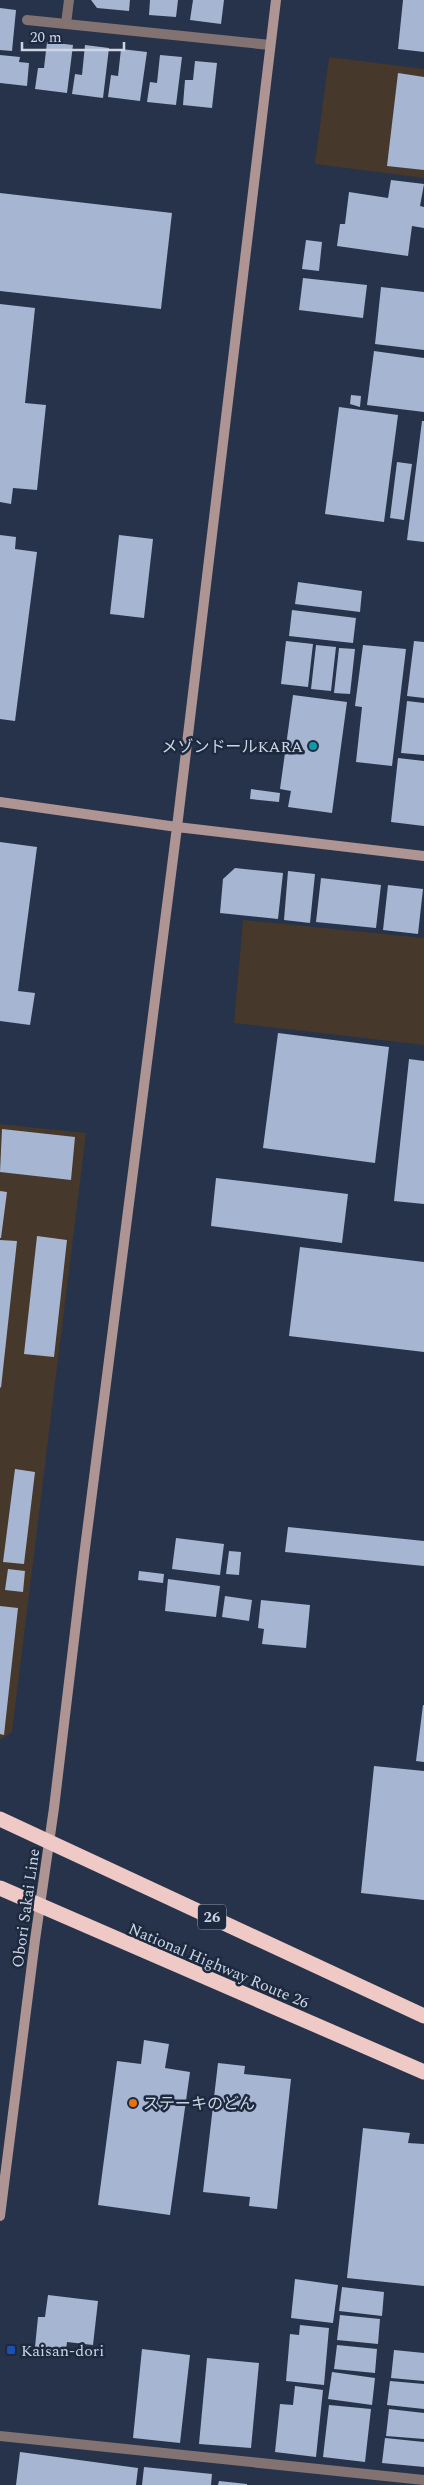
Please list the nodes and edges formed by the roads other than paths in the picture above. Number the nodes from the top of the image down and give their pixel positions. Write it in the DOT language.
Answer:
graph roads {
  1 [pos="68,0"];
  2 [pos="276,0"];
  3 [pos="27,20"];
  4 [pos="66,24"];
  5 [pos="270,46"];
  6 [pos="0,802"];
  7 [pos="177,827"];
  8 [pos="424,856"];
  9 [pos="0,1820"];
  10 [pos="49,1842"];
  11 [pos="0,1888"];
  12 [pos="40,1906"];
  13 [pos="424,2016"];
  14 [pos="424,2072"];
  15 [pos="0,2216"];
  16 [pos="0,2436"];
  17 [pos="424,2480"];
  1 -- 4 [label="street"];
  2 -- 5 [label="street, Obori Sakai Line"];
  3 -- 4 [label="street"];
  4 -- 5 [label="street"];
  5 -- 7 [label="street, Obori Sakai Line"];
  6 -- 7 [label="street"];
  7 -- 8 [label="street"];
  7 -- 10 [label="street, Obori Sakai Line"];
  9 -- 10 [label="highway, 26"];
  10 -- 12 [label="street, Obori Sakai Line"];
  10 -- 13 [label="highway, 26"];
  11 -- 12 [label="highway, National Highway Route 26"];
  12 -- 14 [label="highway, National Highway Route 26"];
  12 -- 15 [label="street, Obori Sakai Line"];
  16 -- 17 [label="street"];
}
